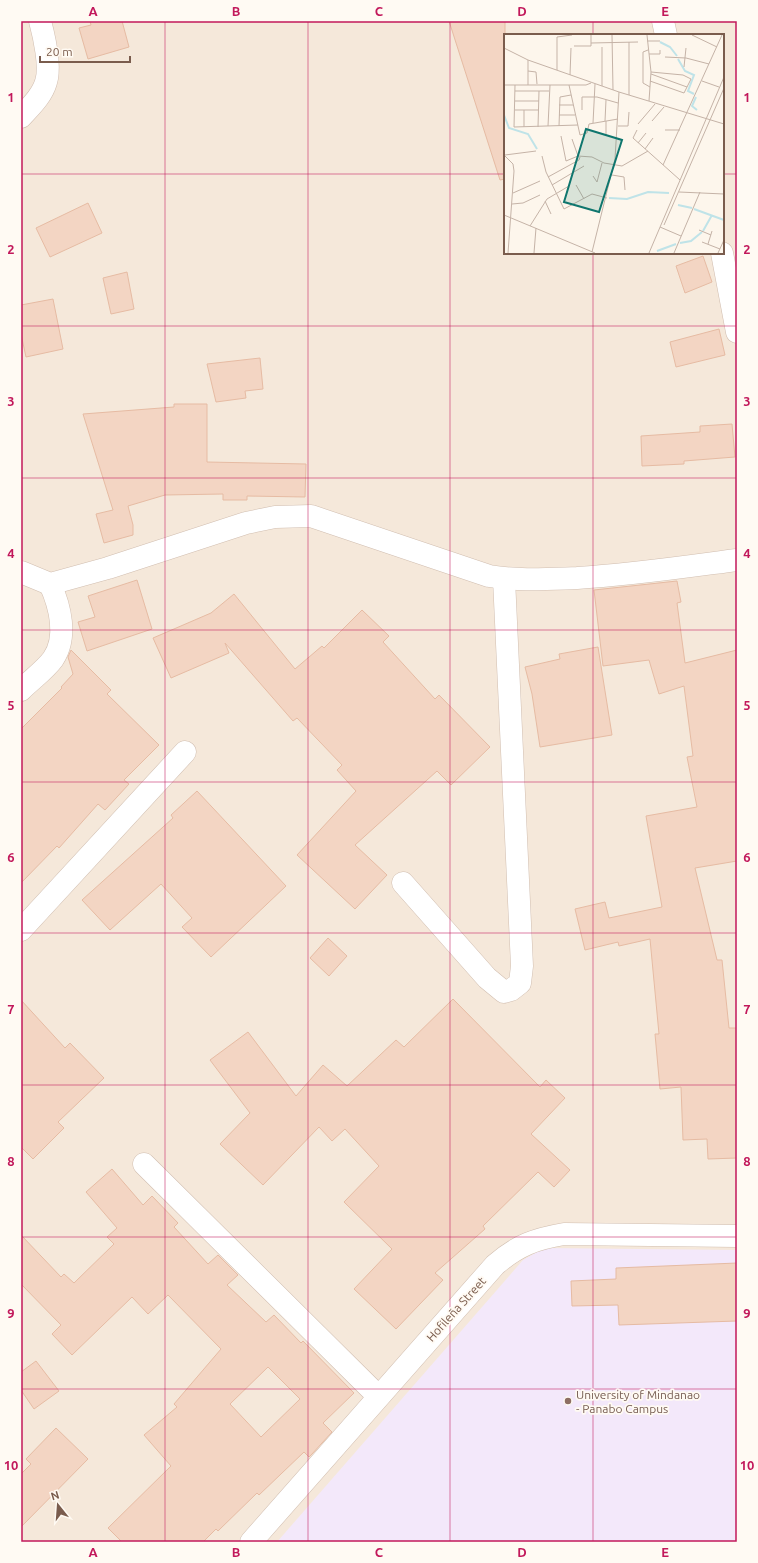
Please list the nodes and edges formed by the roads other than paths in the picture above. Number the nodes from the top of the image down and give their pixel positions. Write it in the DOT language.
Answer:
graph roads {
  1 [pos="40,21"];
  2 [pos="663,21"];
  3 [pos="666,34"];
  4 [pos="21,117"];
  5 [pos="722,254"];
  6 [pos="737,332"];
  7 [pos="737,560"];
  8 [pos="21,572"];
  9 [pos="504,579"];
  10 [pos="50,584"];
  11 [pos="21,690"];
  12 [pos="185,752"];
  13 [pos="403,883"];
  14 [pos="21,930"];
  15 [pos="144,1164"];
  16 [pos="737,1236"];
  17 [pos="378,1396"];
  18 [pos="251,1542"];
  1 -- 4 [label="street"];
  2 -- 3 [label="street"];
  5 -- 6 [label="street"];
  7 -- 9 [label="street"];
  8 -- 10 [label="street"];
  9 -- 10 [label="street"];
  9 -- 13 [label="street"];
  10 -- 11 [label="street"];
  12 -- 14 [label="street"];
  15 -- 17 [label="street"];
  16 -- 17 [label="street, Hofileña Street"];
  17 -- 18 [label="street, Hofileña Street"];
}
